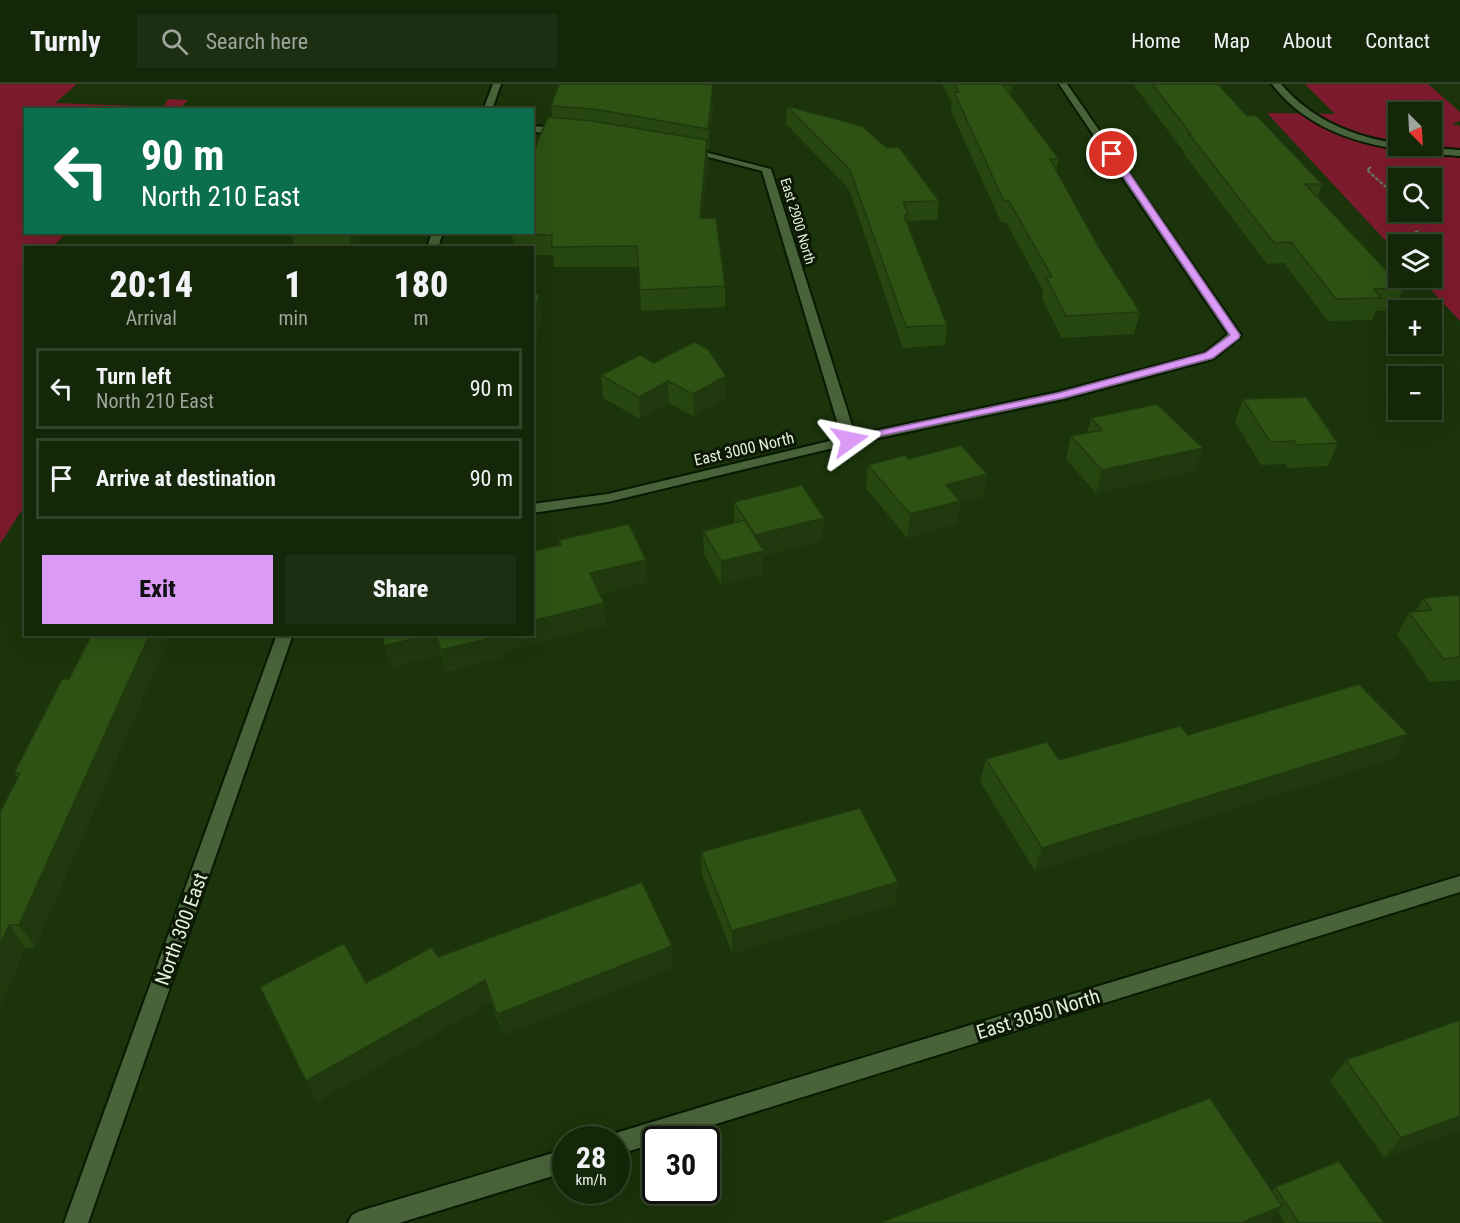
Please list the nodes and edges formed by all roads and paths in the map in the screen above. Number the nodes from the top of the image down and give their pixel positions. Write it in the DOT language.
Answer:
graph roads {
  1 [pos="497,84"];
  2 [pos="1063,84"];
  3 [pos="1276,84"];
  4 [pos="487,108"];
  5 [pos="534,129"];
  6 [pos="572,132"];
  7 [pos="677,147"];
  8 [pos="1460,153"];
  9 [pos="1420,230"];
  10 [pos="1412,234"];
  11 [pos="850,440"];
  12 [pos="534,509"];
  13 [pos="284,636"];
  14 [pos="1460,884"];
  15 [pos="630,1140"];
  16 [pos="552,1164"];
  17 [pos="76,1223"];
  18 [pos="360,1223"];
  1 -- 4 [label="street"];
  2 -- 11 [label="street, East 3000 North"];
  3 -- 8 [label="street"];
  5 -- 6 [label="street"];
  7 -- 11 [label="street, East 2900 North"];
  9 -- 10 [label="path"];
  11 -- 12 [label="street, East 3000 North"];
  13 -- 17 [label="street, North 300 East"];
  14 -- 15 [label="street, East 3050 North"];
  16 -- 18 [label="street"];
}
